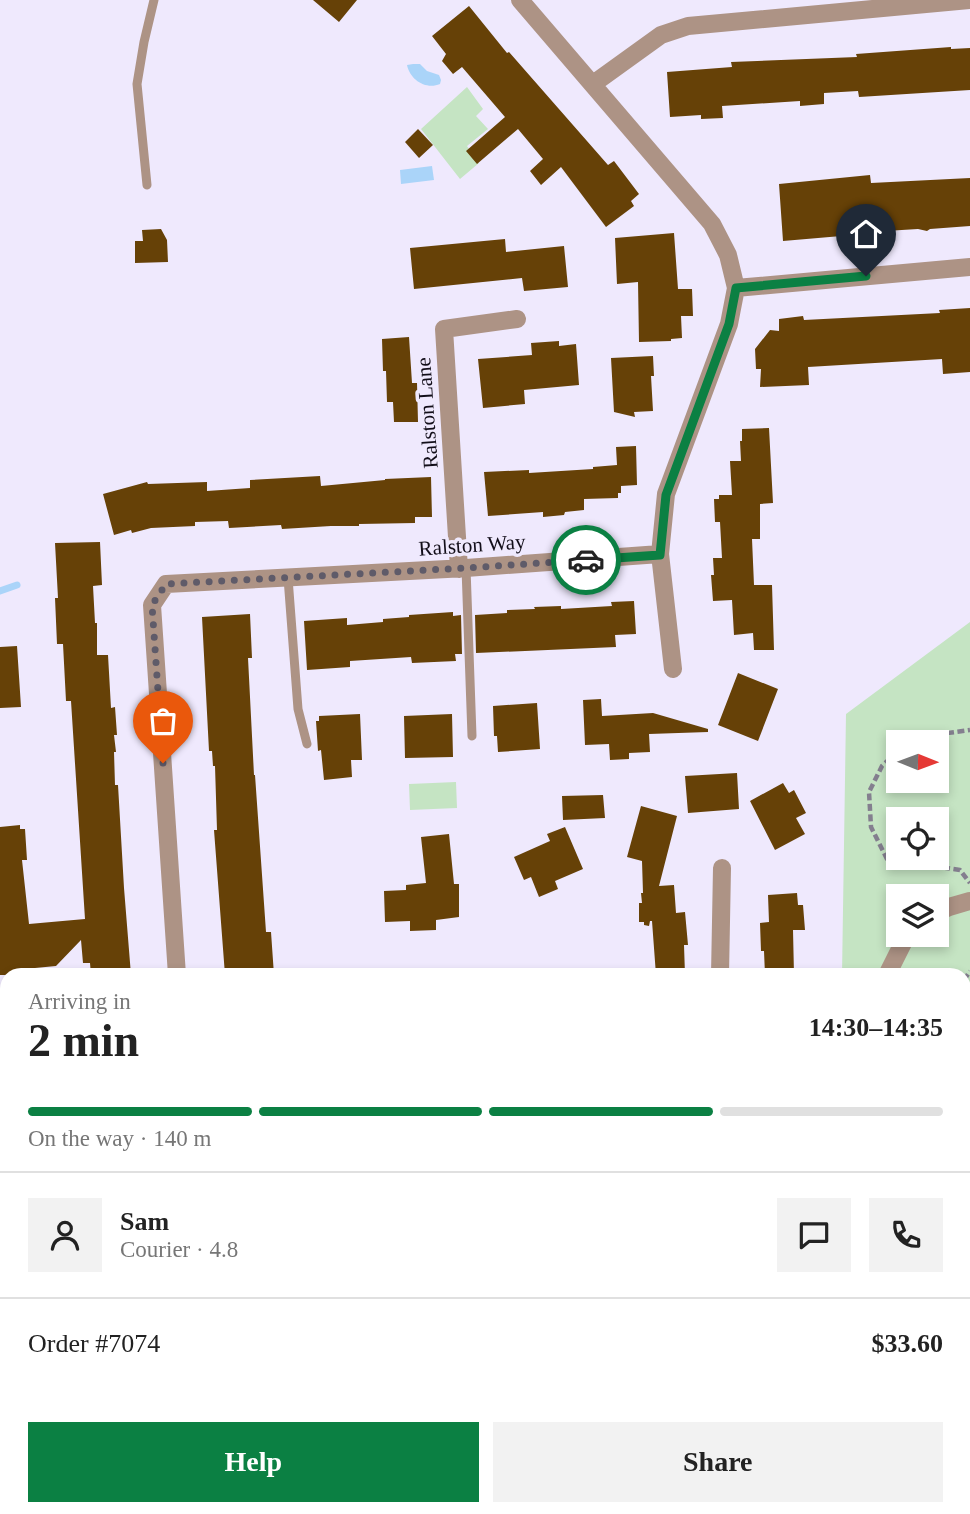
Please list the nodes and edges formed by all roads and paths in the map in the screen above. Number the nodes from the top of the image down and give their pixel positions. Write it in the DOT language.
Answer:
graph roads {
  1 [pos="154,0"];
  2 [pos="520,0"];
  3 [pos="970,0"];
  4 [pos="593,84"];
  5 [pos="147,185"];
  6 [pos="970,267"];
  7 [pos="736,288"];
  8 [pos="517,319"];
  9 [pos="660,555"];
  10 [pos="463,568"];
  11 [pos="288,578"];
  12 [pos="673,669"];
  13 [pos="970,730"];
  14 [pos="949,733"];
  15 [pos="472,736"];
  16 [pos="307,744"];
  17 [pos="886,762"];
  18 [pos="722,868"];
  19 [pos="970,884"];
  20 [pos="970,901"];
  21 [pos="949,907"];
  22 [pos="901,947"];
  23 [pos="177,968"];
  24 [pos="720,968"];
  25 [pos="890,968"];
  1 -- 5 [label="lane"];
  2 -- 4 [label="street"];
  3 -- 4 [label="street"];
  4 -- 7 [label="street"];
  6 -- 7 [label="street"];
  7 -- 9 [label="street"];
  8 -- 10 [label="street, Ralston Lane"];
  9 -- 10 [label="street, Ralston Way"];
  9 -- 12 [label="street"];
  10 -- 11 [label="street, Ralston Way"];
  10 -- 15 [label="lane"];
  11 -- 16 [label="lane"];
  11 -- 23 [label="street, Ralston Way"];
  13 -- 14 [label="path"];
  17 -- 19 [label="path"];
  18 -- 24 [label="street"];
  20 -- 21 [label="street"];
  22 -- 25 [label="street"];
}
